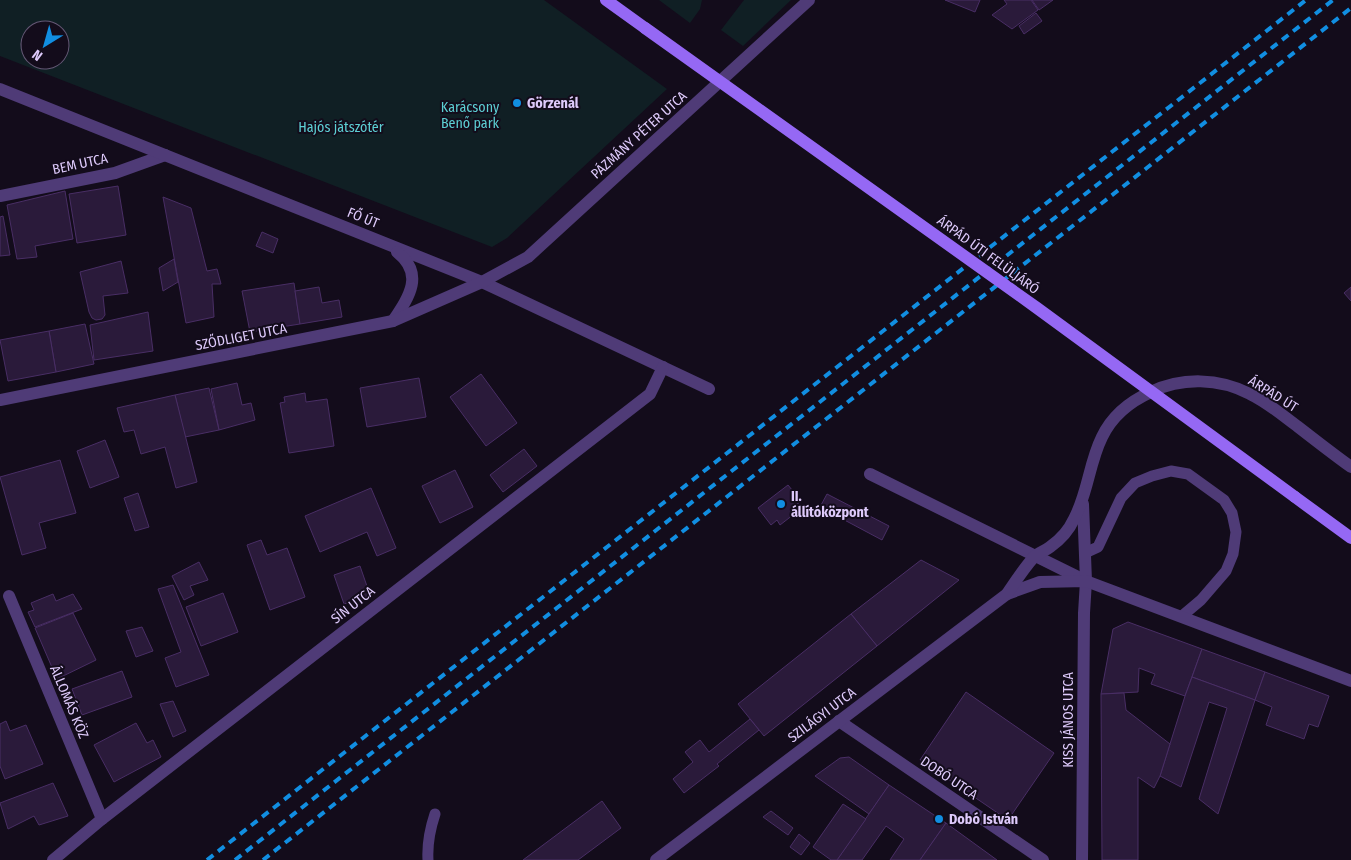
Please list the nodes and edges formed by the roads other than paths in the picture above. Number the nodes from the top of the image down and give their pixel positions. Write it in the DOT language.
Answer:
graph roads {
  1 [pos="606,0"];
  2 [pos="809,0"];
  3 [pos="0,89"];
  4 [pos="165,155"];
  5 [pos="0,196"];
  6 [pos="387,244"];
  7 [pos="482,282"];
  8 [pos="393,321"];
  9 [pos="663,367"];
  10 [pos="709,389"];
  11 [pos="0,400"];
  12 [pos="1351,467"];
  13 [pos="870,474"];
  14 [pos="1083,499"];
  15 [pos="1351,538"];
  16 [pos="1085,553"];
  17 [pos="1034,556"];
  18 [pos="1086,581"];
  19 [pos="1007,594"];
  20 [pos="9,596"];
  21 [pos="1182,616"];
  22 [pos="1351,681"];
  23 [pos="839,721"];
  24 [pos="435,814"];
  25 [pos="102,819"];
  26 [pos="53,860"];
  27 [pos="428,860"];
  28 [pos="656,860"];
  29 [pos="1043,860"];
  30 [pos="1082,860"];
  1 -- 15 [label="main road, ÁRPÁD ÚTI FELÜLJÁRÓ, bridge"];
  2 -- 7 [label="street, PÁZMÁNY PÉTER UTCA"];
  3 -- 4 [label="street, FŐ ÚT"];
  4 -- 5 [label="street, BEM UTCA"];
  4 -- 6 [label="street, FŐ ÚT"];
  6 -- 7 [label="street, FŐ ÚT"];
  6 -- 8 [label="street"];
  7 -- 8 [label="street, SZŐDLIGET UTCA"];
  7 -- 9 [label="street, FŐ ÚT"];
  8 -- 11 [label="street, SZŐDLIGET UTCA"];
  9 -- 10 [label="street, FŐ ÚT"];
  9 -- 25 [label="street, SÍN UTCA"];
  12 -- 14 [label="street, ÁRPÁD ÚT"];
  13 -- 17 [label="street"];
  14 -- 16 [label="street, ÁRPÁD ÚT"];
  14 -- 17 [label="street, ÁRPÁD ÚT"];
  16 -- 18 [label="street, ÁRPÁD ÚT"];
  16 -- 21 [label="lane"];
  17 -- 18 [label="street"];
  17 -- 19 [label="street, SZILÁGYI UTCA"];
  18 -- 19 [label="street, SZILÁGYI UTCA"];
  18 -- 21 [label="street"];
  18 -- 30 [label="street, KISS JÁNOS UTCA"];
  19 -- 23 [label="street, SZILÁGYI UTCA"];
  20 -- 25 [label="street, ÁLLOMÁS KÖZ"];
  21 -- 22 [label="street"];
  23 -- 28 [label="street, SZILÁGYI UTCA"];
  23 -- 29 [label="street, DOBÓ UTCA"];
  24 -- 27 [label="lane"];
  25 -- 26 [label="street, SÍN UTCA"];
}
